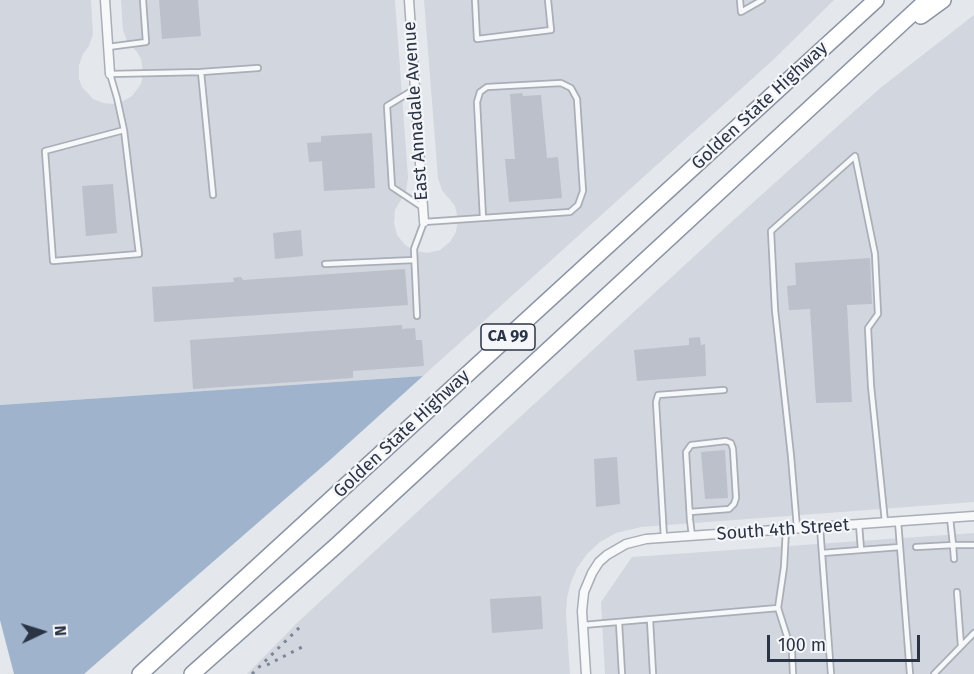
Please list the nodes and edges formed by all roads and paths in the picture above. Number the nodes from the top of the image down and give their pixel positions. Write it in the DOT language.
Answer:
graph roads {
  1 [pos="105,0"];
  2 [pos="143,0"];
  3 [pos="409,0"];
  4 [pos="475,0"];
  5 [pos="548,0"];
  6 [pos="740,0"];
  7 [pos="762,0"];
  8 [pos="876,0"];
  9 [pos="927,0"];
  10 [pos="943,0"];
  11 [pos="108,47"];
  12 [pos="869,52"];
  13 [pos="258,68"];
  14 [pos="201,72"];
  15 [pos="110,74"];
  16 [pos="415,89"];
  17 [pos="124,130"];
  18 [pos="213,195"];
  19 [pos="423,207"];
  20 [pos="483,218"];
  21 [pos="424,222"];
  22 [pos="414,260"];
  23 [pos="325,264"];
  24 [pos="417,316"];
  25 [pos="724,390"];
  26 [pos="690,512"];
  27 [pos="974,516"];
  28 [pos="950,518"];
  29 [pos="898,521"];
  30 [pos="885,522"];
  31 [pos="859,524"];
  32 [pos="820,527"];
  33 [pos="797,528"];
  34 [pos="786,529"];
  35 [pos="692,536"];
  36 [pos="664,538"];
  37 [pos="953,545"];
  38 [pos="974,545"];
  39 [pos="900,547"];
  40 [pos="916,547"];
  41 [pos="861,550"];
  42 [pos="822,553"];
  43 [pos="954,559"];
  44 [pos="957,592"];
  45 [pos="778,608"];
  46 [pos="650,620"];
  47 [pos="619,623"];
  48 [pos="583,626"];
  49 [pos="974,633"];
  50 [pos="962,646"];
  51 [pos="140,674"];
  52 [pos="192,674"];
  53 [pos="586,674"];
  54 [pos="622,674"];
  55 [pos="653,674"];
  56 [pos="793,674"];
  57 [pos="831,674"];
  58 [pos="910,674"];
  59 [pos="934,674"];
  1 -- 11 [label="street"];
  2 -- 11 [label="lane"];
  3 -- 16 [label="street, East Annadale Avenue"];
  4 -- 5 [label="lane"];
  6 -- 7 [label="lane"];
  8 -- 51 [label="highway, Golden State Highway / CA 99"];
  9 -- 12 [label="highway, Golden State Highway / CA 99"];
  10 -- 12 [label="highway"];
  11 -- 15 [label="street"];
  12 -- 52 [label="highway, Golden State Highway / CA 99"];
  13 -- 14 [label="lane"];
  14 -- 15 [label="lane"];
  14 -- 18 [label="lane"];
  15 -- 17 [label="lane"];
  16 -- 19 [label="street, East Annadale Avenue"];
  16 -- 19 [label="lane"];
  17 -- 17 [label="lane"];
  19 -- 21 [label="street, East Annadale Avenue"];
  20 -- 20 [label="lane"];
  20 -- 21 [label="lane"];
  21 -- 22 [label="lane"];
  22 -- 23 [label="lane"];
  22 -- 24 [label="lane"];
  25 -- 36 [label="lane"];
  26 -- 26 [label="lane"];
  26 -- 35 [label="lane"];
  27 -- 28 [label="street, South 4th Street"];
  28 -- 29 [label="street, South 4th Street"];
  28 -- 37 [label="lane"];
  29 -- 30 [label="street, South 4th Street"];
  29 -- 39 [label="lane"];
  30 -- 31 [label="street, South 4th Street"];
  30 -- 33 [label="lane"];
  31 -- 32 [label="street, South 4th Street"];
  31 -- 41 [label="lane"];
  32 -- 33 [label="street, South 4th Street"];
  32 -- 42 [label="lane"];
  33 -- 34 [label="street, South 4th Street"];
  34 -- 35 [label="street, South 4th Street"];
  34 -- 45 [label="lane"];
  35 -- 36 [label="street, South 4th Street"];
  36 -- 48 [label="street, South 4th Street"];
  37 -- 38 [label="lane"];
  37 -- 40 [label="lane"];
  37 -- 43 [label="lane"];
  39 -- 41 [label="lane"];
  39 -- 58 [label="lane"];
  41 -- 42 [label="lane"];
  42 -- 57 [label="lane"];
  44 -- 50 [label="lane"];
  45 -- 46 [label="lane"];
  45 -- 56 [label="lane"];
  46 -- 47 [label="lane"];
  46 -- 55 [label="lane"];
  47 -- 48 [label="lane"];
  47 -- 54 [label="lane"];
  48 -- 53 [label="street"];
  49 -- 50 [label="lane"];
  50 -- 59 [label="lane"];
}
